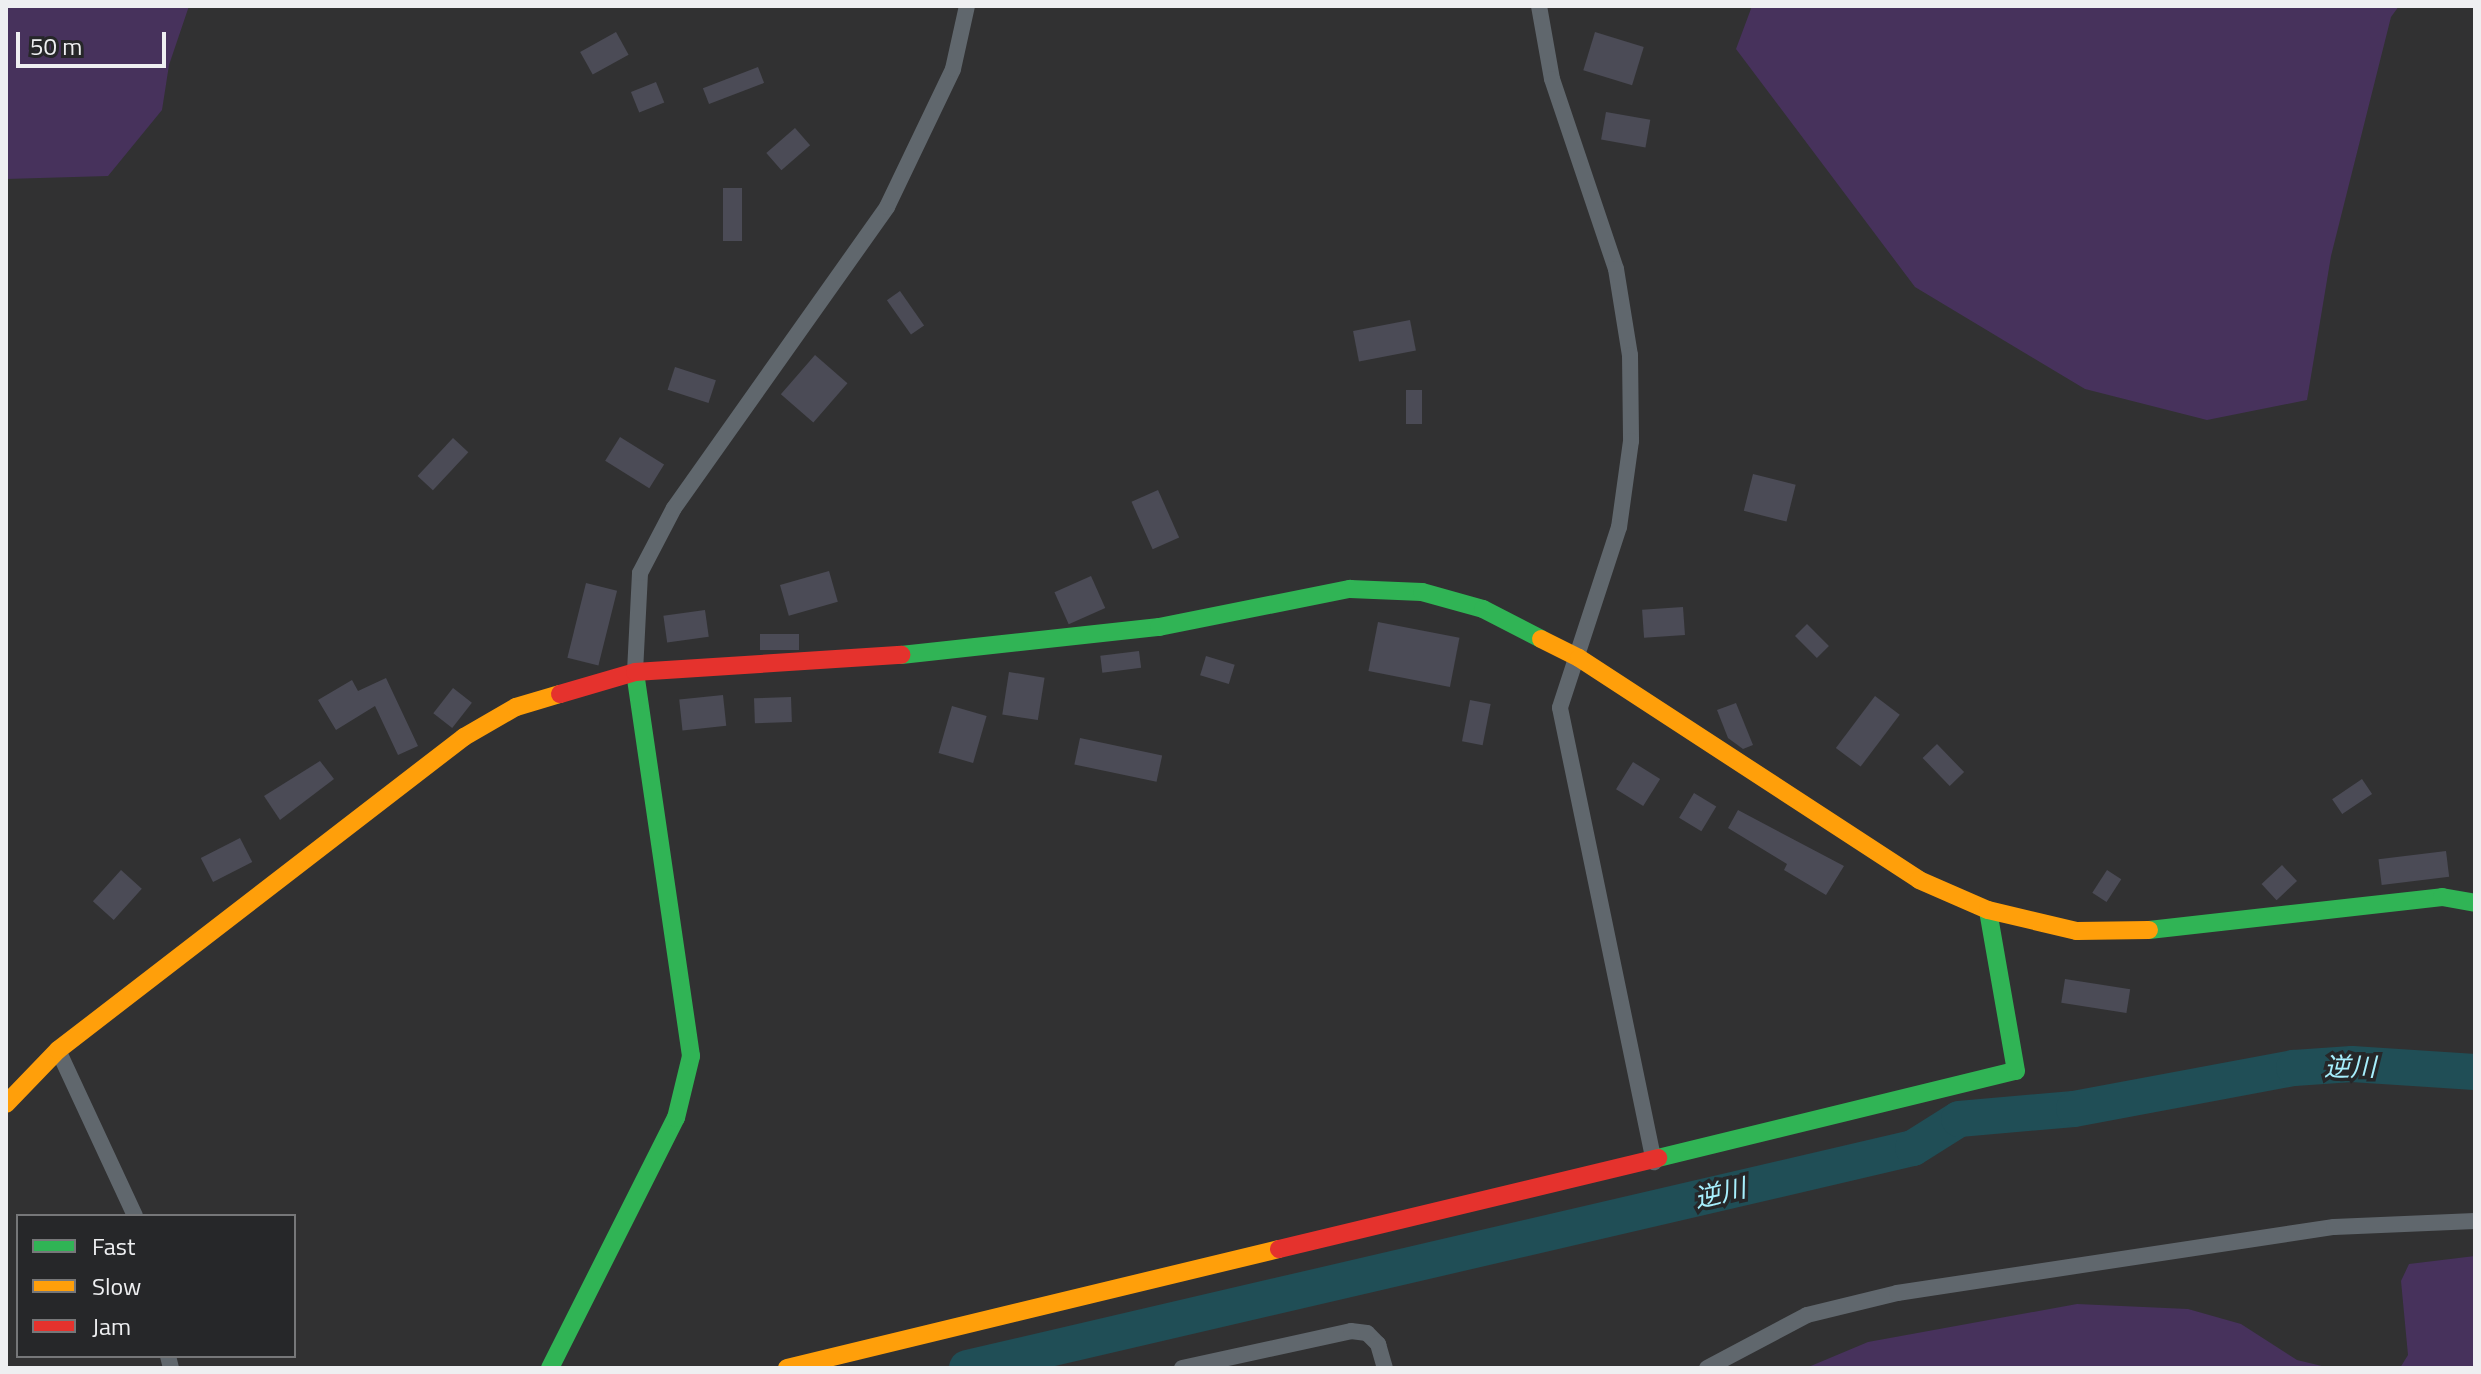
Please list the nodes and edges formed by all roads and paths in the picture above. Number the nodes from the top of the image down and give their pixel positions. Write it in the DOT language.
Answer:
graph roads {
  1 [pos="967,6"];
  2 [pos="1539,6"];
  3 [pos="1579,658"];
  4 [pos="635,672"];
  5 [pos="2475,903"];
  6 [pos="1988,910"];
  7 [pos="58,1050"];
  8 [pos="6,1104"];
  9 [pos="1654,1162"];
  10 [pos="134,1214"];
  11 [pos="2475,1221"];
  12 [pos="550,1368"];
  13 [pos="787,1368"];
  14 [pos="1182,1368"];
  15 [pos="1385,1368"];
  16 [pos="1707,1368"];
  1 -- 4 [label="street"];
  2 -- 3 [label="street"];
  3 -- 4 [label="street"];
  3 -- 6 [label="street"];
  3 -- 9 [label="street"];
  4 -- 7 [label="street"];
  4 -- 12 [label="street"];
  5 -- 6 [label="street"];
  6 -- 9 [label="street"];
  7 -- 8 [label="street"];
  7 -- 10 [label="street"];
  9 -- 13 [label="street"];
  11 -- 16 [label="street"];
  14 -- 15 [label="street"];
}
